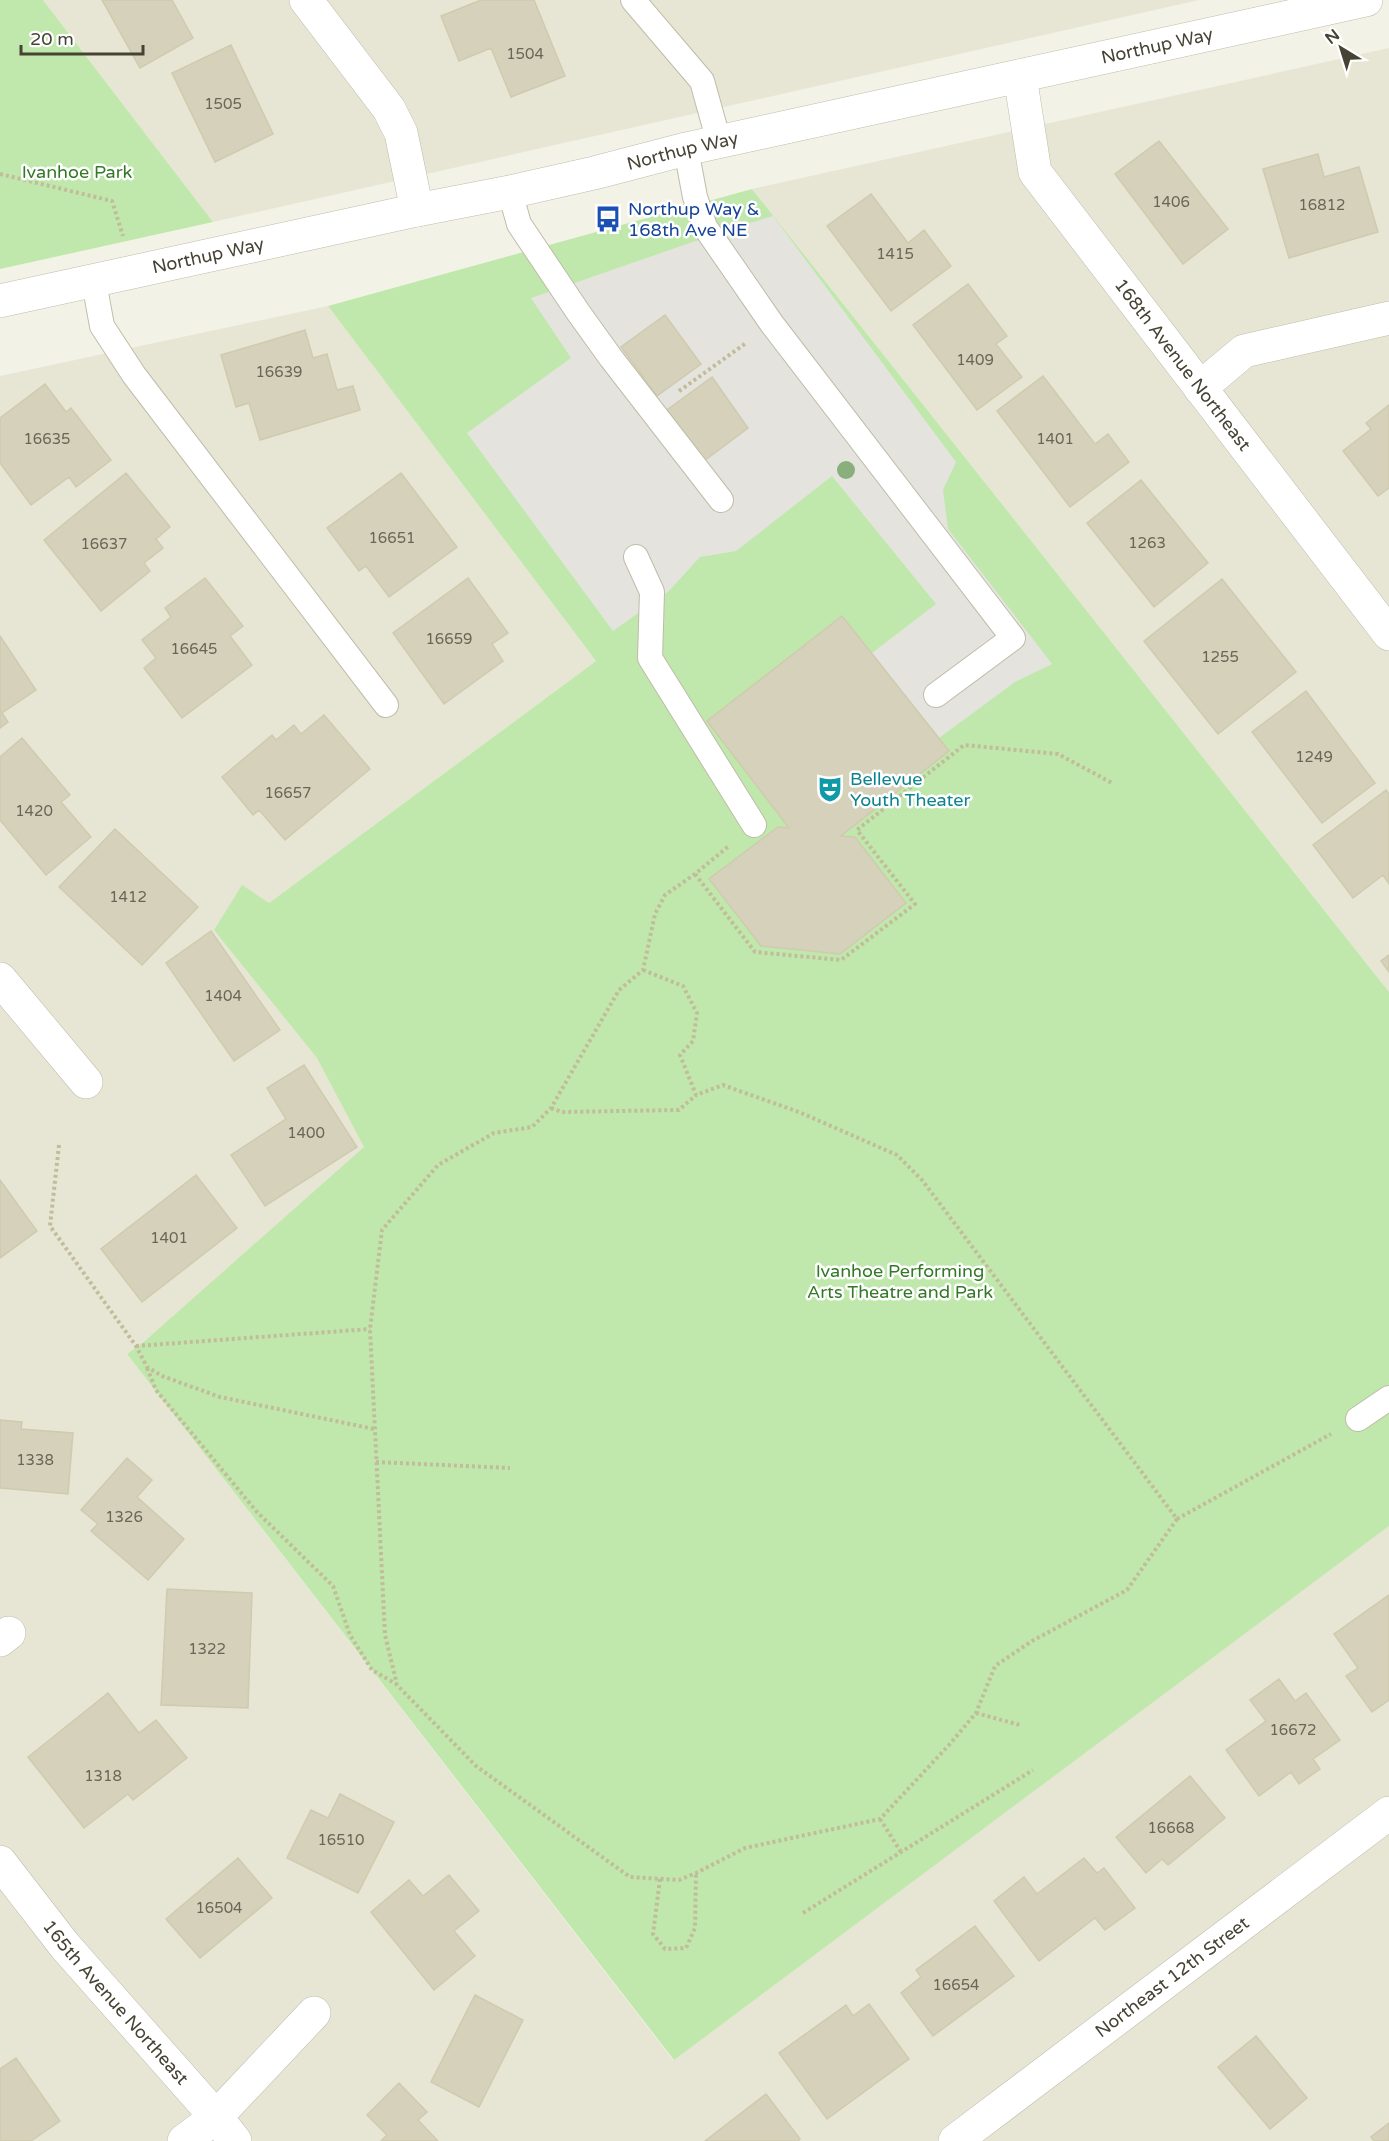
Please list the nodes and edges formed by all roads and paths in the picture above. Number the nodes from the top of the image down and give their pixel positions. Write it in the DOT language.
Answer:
graph roads {
  1 [pos="306,0"];
  2 [pos="633,0"];
  3 [pos="1366,0"];
  4 [pos="1020,76"];
  5 [pos="719,142"];
  6 [pos="686,149"];
  7 [pos="0,174"];
  8 [pos="510,192"];
  9 [pos="417,210"];
  10 [pos="124,240"];
  11 [pos="94,282"];
  12 [pos="0,301"];
  13 [pos="1389,318"];
  14 [pos="772,324"];
  15 [pos="1200,388"];
  16 [pos="652,411"];
  17 [pos="721,500"];
  18 [pos="636,557"];
  19 [pos="1389,634"];
  20 [pos="936,695"];
  21 [pos="386,705"];
  22 [pos="1112,783"];
  23 [pos="754,825"];
  24 [pos="695,874"];
  25 [pos="643,969"];
  26 [pos="0,979"];
  27 [pos="86,1082"];
  28 [pos="696,1095"];
  29 [pos="551,1108"];
  30 [pos="59,1144"];
  31 [pos="370,1329"];
  32 [pos="136,1346"];
  33 [pos="147,1367"];
  34 [pos="1389,1398"];
  35 [pos="1358,1419"];
  36 [pos="374,1429"];
  37 [pos="376,1462"];
  38 [pos="510,1468"];
  39 [pos="1177,1519"];
  40 [pos="397,1685"];
  41 [pos="976,1713"];
  42 [pos="1020,1725"];
  43 [pos="1033,1770"];
  44 [pos="1389,1812"];
  45 [pos="880,1819"];
  46 [pos="901,1852"];
  47 [pos="0,1862"];
  48 [pos="696,1873"];
  49 [pos="660,1879"];
  50 [pos="803,1913"];
  51 [pos="314,2013"];
  52 [pos="225,2129"];
  53 [pos="184,2141"];
  54 [pos="955,2141"];
  1 -- 9 [label="street"];
  2 -- 5 [label="lane"];
  3 -- 4 [label="street, Northup Way"];
  4 -- 5 [label="street, Northup Way"];
  4 -- 15 [label="street, 168th Avenue Northeast"];
  5 -- 6 [label="street, Northup Way"];
  6 -- 8 [label="street, Northup Way"];
  6 -- 14 [label="lane"];
  7 -- 10 [label="path"];
  8 -- 9 [label="street, Northup Way"];
  8 -- 16 [label="lane"];
  9 -- 11 [label="street, Northup Way"];
  11 -- 12 [label="street, Northup Way"];
  11 -- 21 [label="lane"];
  13 -- 15 [label="street"];
  14 -- 16 [label="path"];
  14 -- 20 [label="lane"];
  15 -- 19 [label="street, 168th Avenue Northeast"];
  16 -- 17 [label="lane"];
  18 -- 23 [label="lane"];
  22 -- 24 [label="path"];
  23 -- 24 [label="path"];
  24 -- 25 [label="path"];
  25 -- 28 [label="path"];
  25 -- 29 [label="path"];
  26 -- 27 [label="street"];
  28 -- 29 [label="path"];
  28 -- 39 [label="path"];
  29 -- 31 [label="path"];
  30 -- 32 [label="path"];
  31 -- 32 [label="path"];
  31 -- 36 [label="path"];
  32 -- 33 [label="path"];
  33 -- 36 [label="path"];
  33 -- 40 [label="path"];
  34 -- 35 [label="lane"];
  35 -- 39 [label="path"];
  36 -- 37 [label="path"];
  37 -- 38 [label="path"];
  37 -- 40 [label="path"];
  39 -- 41 [label="path"];
  40 -- 49 [label="path"];
  41 -- 42 [label="path"];
  41 -- 45 [label="path"];
  43 -- 46 [label="path"];
  44 -- 54 [label="street, Northeast 12th Street"];
  45 -- 46 [label="path"];
  45 -- 48 [label="path"];
  46 -- 50 [label="path"];
  47 -- 52 [label="street, 165th Avenue Northeast"];
  48 -- 49 [label="path"];
  48 -- 49 [label="path"];
  51 -- 52 [label="street"];
  52 -- 53 [label="street"];
}
